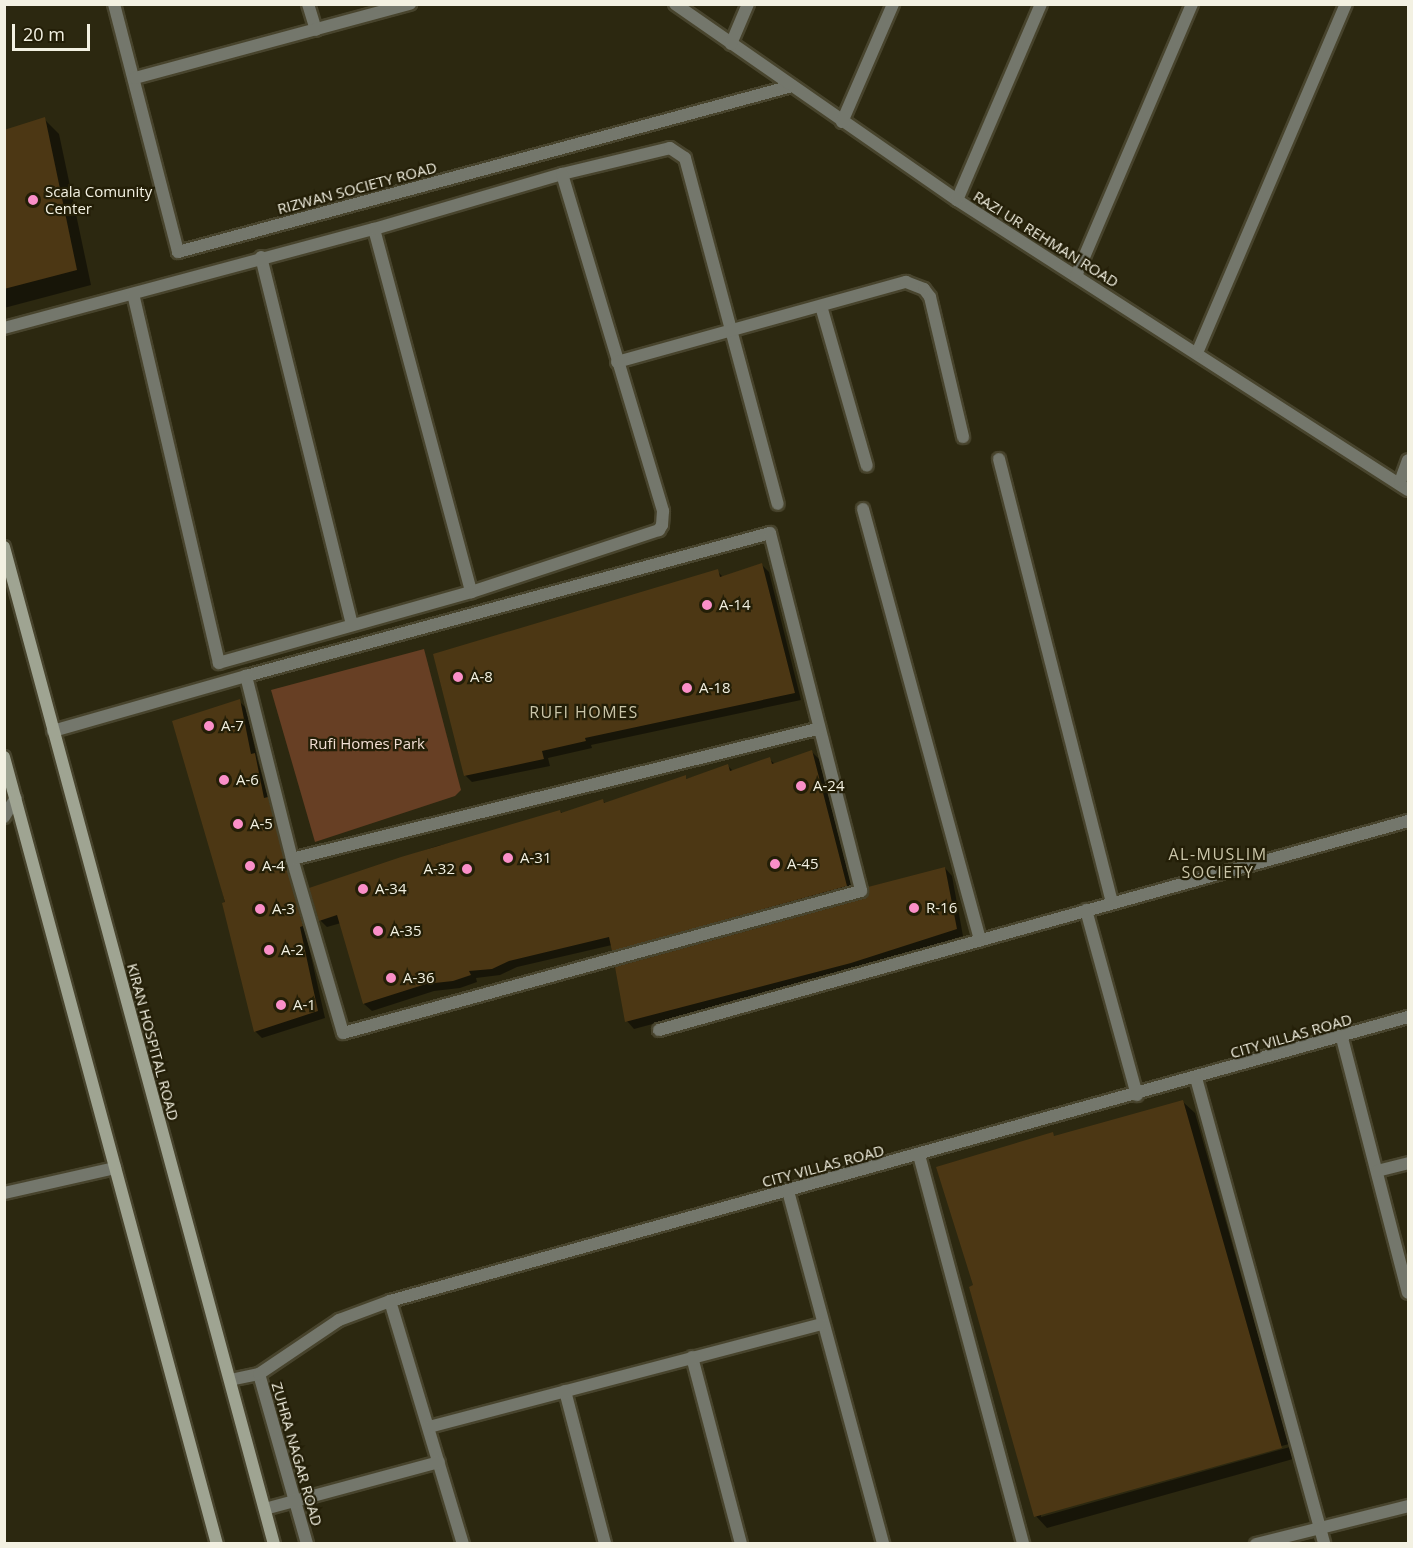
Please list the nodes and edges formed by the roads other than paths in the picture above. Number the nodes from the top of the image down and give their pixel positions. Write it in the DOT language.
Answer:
graph roads {
  1 [pos="114,4"];
  2 [pos="309,4"];
  3 [pos="410,4"];
  4 [pos="675,4"];
  5 [pos="748,4"];
  6 [pos="893,4"];
  7 [pos="1041,4"];
  8 [pos="1192,4"];
  9 [pos="1346,4"];
  10 [pos="316,30"];
  11 [pos="731,44"];
  12 [pos="135,78"];
  13 [pos="792,86"];
  14 [pos="842,122"];
  15 [pos="562,174"];
  16 [pos="957,200"];
  17 [pos="374,229"];
  18 [pos="261,257"];
  19 [pos="1076,276"];
  20 [pos="133,294"];
  21 [pos="822,306"];
  22 [pos="4,328"];
  23 [pos="729,331"];
  24 [pos="1197,352"];
  25 [pos="617,362"];
  26 [pos="963,437"];
  27 [pos="999,459"];
  28 [pos="1408,460"];
  29 [pos="867,466"];
  30 [pos="1404,486"];
  31 [pos="778,504"];
  32 [pos="863,509"];
  33 [pos="4,547"];
  34 [pos="471,592"];
  35 [pos="352,626"];
  36 [pos="246,675"];
  37 [pos="817,729"];
  38 [pos="53,731"];
  39 [pos="4,757"];
  40 [pos="10,800"];
  41 [pos="4,817"];
  42 [pos="1408,822"];
  43 [pos="292,859"];
  44 [pos="1113,902"];
  45 [pos="1086,910"];
  46 [pos="980,940"];
  47 [pos="1408,1017"];
  48 [pos="659,1030"];
  49 [pos="1342,1038"];
  50 [pos="1196,1078"];
  51 [pos="1137,1095"];
  52 [pos="919,1155"];
  53 [pos="1408,1163"];
  54 [pos="115,1168"];
  55 [pos="1377,1171"];
  56 [pos="788,1191"];
  57 [pos="4,1193"];
  58 [pos="1408,1293"];
  59 [pos="390,1301"];
  60 [pos="821,1324"];
  61 [pos="692,1357"];
  62 [pos="259,1374"];
  63 [pos="230,1380"];
  64 [pos="565,1391"];
  65 [pos="429,1427"];
  66 [pos="439,1462"];
  67 [pos="295,1500"];
  68 [pos="1408,1506"];
  69 [pos="265,1509"];
  70 [pos="1320,1529"];
  71 [pos="217,1544"];
  72 [pos="274,1544"];
  73 [pos="307,1544"];
  74 [pos="463,1544"];
  75 [pos="605,1544"];
  76 [pos="741,1544"];
  77 [pos="883,1544"];
  78 [pos="1023,1544"];
  79 [pos="1256,1544"];
  80 [pos="1324,1544"];
  1 -- 12 [label="street, RIZWAN SOCIETY ROAD"];
  2 -- 10 [label="street"];
  3 -- 10 [label="street"];
  4 -- 11 [label="street, RAZI UR REHMAN ROAD"];
  5 -- 11 [label="street"];
  6 -- 14 [label="street"];
  7 -- 16 [label="street"];
  8 -- 19 [label="street"];
  9 -- 24 [label="street"];
  10 -- 12 [label="street"];
  11 -- 13 [label="street, RAZI UR REHMAN ROAD"];
  12 -- 13 [label="street, RIZWAN SOCIETY ROAD"];
  13 -- 14 [label="street, RAZI UR REHMAN ROAD"];
  14 -- 16 [label="street, RAZI UR REHMAN ROAD"];
  15 -- 17 [label="street"];
  15 -- 23 [label="street"];
  15 -- 25 [label="street"];
  16 -- 19 [label="street, RAZI UR REHMAN ROAD"];
  17 -- 18 [label="street"];
  17 -- 34 [label="street"];
  18 -- 20 [label="street"];
  18 -- 35 [label="street"];
  19 -- 24 [label="street, RAZI UR REHMAN ROAD"];
  20 -- 22 [label="street"];
  20 -- 35 [label="street"];
  21 -- 23 [label="street"];
  21 -- 26 [label="street"];
  21 -- 29 [label="street"];
  23 -- 25 [label="street"];
  23 -- 31 [label="street"];
  24 -- 30 [label="street, RAZI UR REHMAN ROAD"];
  25 -- 34 [label="street"];
  27 -- 44 [label="street"];
  28 -- 30 [label="street"];
  32 -- 46 [label="street"];
  33 -- 38 [label="main road, KIRAN HOSPITAL ROAD"];
  34 -- 35 [label="street"];
  36 -- 37 [label="street"];
  36 -- 38 [label="street"];
  36 -- 43 [label="street"];
  37 -- 43 [label="street"];
  37 -- 43 [label="street"];
  38 -- 63 [label="main road, KIRAN HOSPITAL ROAD"];
  39 -- 40 [label="main road"];
  40 -- 41 [label="street"];
  40 -- 54 [label="main road"];
  42 -- 44 [label="street"];
  44 -- 45 [label="street"];
  45 -- 46 [label="street"];
  45 -- 51 [label="street"];
  46 -- 48 [label="street"];
  47 -- 49 [label="street, CITY VILLAS ROAD"];
  49 -- 50 [label="street, CITY VILLAS ROAD"];
  49 -- 55 [label="street"];
  50 -- 51 [label="street, CITY VILLAS ROAD"];
  50 -- 70 [label="street"];
  51 -- 52 [label="street, CITY VILLAS ROAD"];
  52 -- 56 [label="street, CITY VILLAS ROAD"];
  52 -- 78 [label="street"];
  53 -- 55 [label="street"];
  54 -- 57 [label="street"];
  54 -- 71 [label="main road"];
  55 -- 58 [label="street"];
  56 -- 59 [label="street, CITY VILLAS ROAD"];
  56 -- 60 [label="street"];
  59 -- 62 [label="street, CITY VILLAS ROAD"];
  59 -- 65 [label="street"];
  60 -- 61 [label="street"];
  60 -- 77 [label="street"];
  61 -- 64 [label="street"];
  61 -- 76 [label="street"];
  62 -- 63 [label="street"];
  62 -- 67 [label="street, ZUHRA NAGAR ROAD"];
  63 -- 69 [label="main road, KIRAN HOSPITAL ROAD"];
  64 -- 65 [label="street"];
  64 -- 75 [label="street"];
  65 -- 66 [label="street"];
  66 -- 67 [label="street"];
  66 -- 74 [label="street"];
  67 -- 69 [label="street"];
  67 -- 73 [label="street, ZUHRA NAGAR ROAD"];
  68 -- 70 [label="street"];
  69 -- 72 [label="main road, KIRAN HOSPITAL ROAD"];
  70 -- 79 [label="street"];
  70 -- 80 [label="street"];
}
